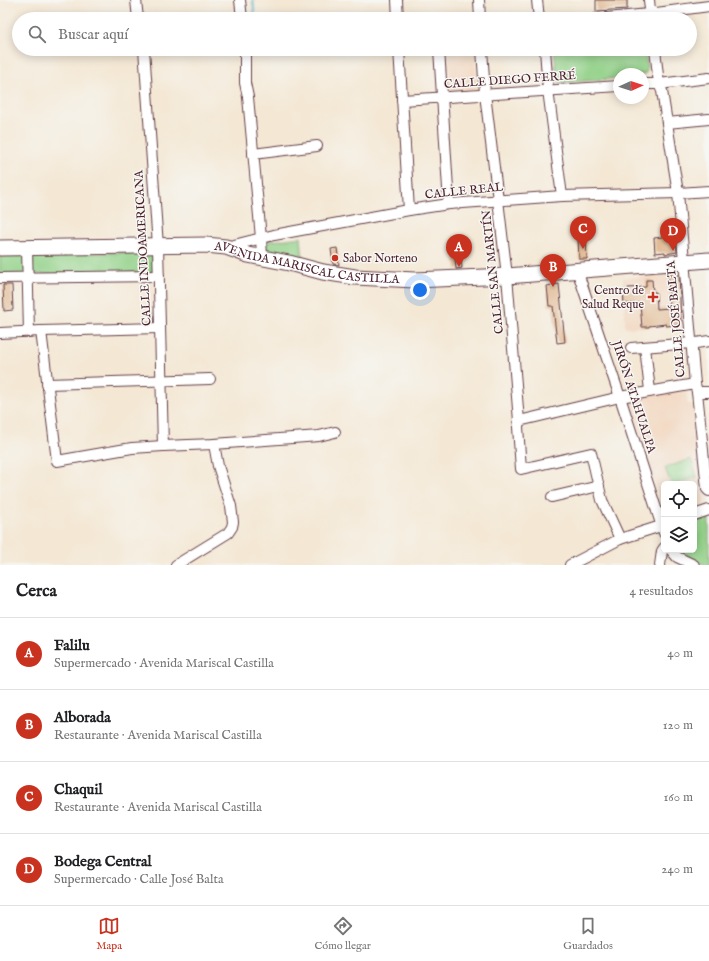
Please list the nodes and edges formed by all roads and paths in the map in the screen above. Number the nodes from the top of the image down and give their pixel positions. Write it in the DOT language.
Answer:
graph roads {
  1 [pos="136,0"];
  2 [pos="240,0"];
  3 [pos="397,0"];
  4 [pos="478,0"];
  5 [pos="538,0"];
  6 [pos="649,0"];
  7 [pos="709,6"];
  8 [pos="137,12"];
  9 [pos="241,12"];
  10 [pos="398,12"];
  11 [pos="479,12"];
  12 [pos="539,12"];
  13 [pos="650,12"];
  14 [pos="674,12"];
  15 [pos="144,56"];
  16 [pos="245,56"];
  17 [pos="399,56"];
  18 [pos="440,56"];
  19 [pos="482,56"];
  20 [pos="546,56"];
  21 [pos="656,56"];
  22 [pos="709,78"];
  23 [pos="649,84"];
  24 [pos="659,84"];
  25 [pos="613,86"];
  26 [pos="548,90"];
  27 [pos="485,94"];
  28 [pos="443,97"];
  29 [pos="402,100"];
  30 [pos="709,119"];
  31 [pos="667,122"];
  32 [pos="317,146"];
  33 [pos="253,154"];
  34 [pos="709,191"];
  35 [pos="678,193"];
  36 [pos="562,196"];
  37 [pos="498,200"];
  38 [pos="449,204"];
  39 [pos="409,210"];
  40 [pos="261,238"];
  41 [pos="158,246"];
  42 [pos="226,247"];
  43 [pos="0,248"];
  44 [pos="27,248"];
  45 [pos="262,258"];
  46 [pos="709,260"];
  47 [pos="684,262"];
  48 [pos="577,270"];
  49 [pos="159,276"];
  50 [pos="507,276"];
  51 [pos="0,278"];
  52 [pos="28,278"];
  53 [pos="160,328"];
  54 [pos="41,331"];
  55 [pos="29,332"];
  56 [pos="0,333"];
  57 [pos="709,341"];
  58 [pos="693,343"];
  59 [pos="645,347"];
  60 [pos="631,348"];
  61 [pos="210,379"];
  62 [pos="162,381"];
  63 [pos="47,384"];
  64 [pos="696,388"];
  65 [pos="650,391"];
  66 [pos="709,392"];
  67 [pos="620,396"];
  68 [pos="519,421"];
  69 [pos="335,432"];
  70 [pos="214,444"];
  71 [pos="163,446"];
  72 [pos="599,486"];
  73 [pos="709,491"];
  74 [pos="552,496"];
  75 [pos="709,510"];
  76 [pos="697,514"];
  77 [pos="661,522"];
  78 [pos="661,529"];
  79 [pos="620,539"];
  80 [pos="662,553"];
  81 [pos="674,553"];
  82 [pos="176,565"];
  83 [pos="570,565"];
  84 [pos="660,565"];
  85 [pos="694,565"];
  1 -- 8 [label="street"];
  2 -- 9 [label="street"];
  3 -- 10 [label="street"];
  4 -- 11 [label="street"];
  5 -- 12 [label="street"];
  6 -- 13 [label="street"];
  7 -- 14 [label="street"];
  15 -- 41 [label="street, CALLE INDOAMERICANA"];
  16 -- 33 [label="street"];
  17 -- 29 [label="street"];
  18 -- 28 [label="street"];
  19 -- 27 [label="street, CALLE SAN MARTÍN"];
  20 -- 26 [label="street"];
  21 -- 24 [label="street, CALLE JOSÉ BALTA"];
  22 -- 24 [label="street"];
  23 -- 24 [label="street"];
  24 -- 31 [label="street, CALLE JOSÉ BALTA"];
  25 -- 26 [label="street, CALLE DIEGO FERRÉ"];
  26 -- 27 [label="street, CALLE DIEGO FERRÉ"];
  26 -- 36 [label="street"];
  27 -- 28 [label="street, CALLE DIEGO FERRÉ"];
  27 -- 37 [label="street, CALLE SAN MARTÍN"];
  28 -- 29 [label="street, CALLE DIEGO FERRÉ"];
  28 -- 38 [label="street"];
  29 -- 39 [label="street"];
  30 -- 31 [label="street"];
  31 -- 35 [label="street, CALLE JOSÉ BALTA"];
  32 -- 33 [label="street"];
  33 -- 40 [label="street"];
  34 -- 35 [label="street, CALLE REAL"];
  35 -- 36 [label="street, CALLE REAL"];
  35 -- 47 [label="street, CALLE JOSÉ BALTA"];
  36 -- 37 [label="street, CALLE REAL"];
  37 -- 38 [label="street, CALLE REAL"];
  37 -- 50 [label="street, CALLE SAN MARTÍN"];
  38 -- 39 [label="street, CALLE REAL"];
  39 -- 40 [label="street, CALLE REAL"];
  40 -- 42 [label="street, CALLE REAL"];
  40 -- 45 [label="street"];
  41 -- 42 [label="highway, AVENIDA MARISCAL CASTILLA"];
  41 -- 44 [label="highway, AVENIDA MARISCAL CASTILLA"];
  41 -- 49 [label="street, CALLE INDOAMERICANA"];
  42 -- 45 [label="highway, AVENIDA MARISCAL CASTILLA"];
  43 -- 44 [label="highway, AVENIDA MARISCAL CASTILLA"];
  44 -- 52 [label="street"];
  45 -- 50 [label="highway, AVENIDA MARISCAL CASTILLA"];
  46 -- 47 [label="highway, AVENIDA MARISCAL CASTILLA"];
  47 -- 48 [label="highway, AVENIDA MARISCAL CASTILLA"];
  47 -- 58 [label="street, CALLE JOSÉ BALTA"];
  48 -- 50 [label="highway, AVENIDA MARISCAL CASTILLA"];
  48 -- 67 [label="street, JIRÓN ATAHUALPA"];
  49 -- 52 [label="street"];
  49 -- 53 [label="street, CALLE INDOAMERICANA"];
  50 -- 68 [label="street, CALLE SAN MARTÍN"];
  51 -- 52 [label="street"];
  52 -- 55 [label="street"];
  53 -- 54 [label="street"];
  53 -- 62 [label="street, CALLE INDOAMERICANA"];
  54 -- 55 [label="street"];
  54 -- 63 [label="street"];
  55 -- 56 [label="street"];
  57 -- 58 [label="street"];
  58 -- 59 [label="street"];
  58 -- 64 [label="street, CALLE JOSÉ BALTA"];
  59 -- 60 [label="street"];
  59 -- 65 [label="street"];
  61 -- 62 [label="street"];
  62 -- 63 [label="street"];
  62 -- 71 [label="street, CALLE INDOAMERICANA"];
  63 -- 71 [label="street"];
  64 -- 65 [label="street"];
  64 -- 66 [label="street"];
  64 -- 73 [label="street, CALLE JOSÉ BALTA"];
  65 -- 67 [label="street"];
  67 -- 68 [label="street"];
  67 -- 77 [label="street, JIRÓN ATAHUALPA"];
  68 -- 72 [label="street, CALLE SAN MARTÍN"];
  69 -- 70 [label="street"];
  70 -- 71 [label="street"];
  70 -- 82 [label="street"];
  72 -- 74 [label="street"];
  72 -- 79 [label="street"];
  75 -- 76 [label="street"];
  78 -- 79 [label="street"];
  79 -- 83 [label="street"];
  80 -- 84 [label="street"];
  81 -- 85 [label="street"];
}
